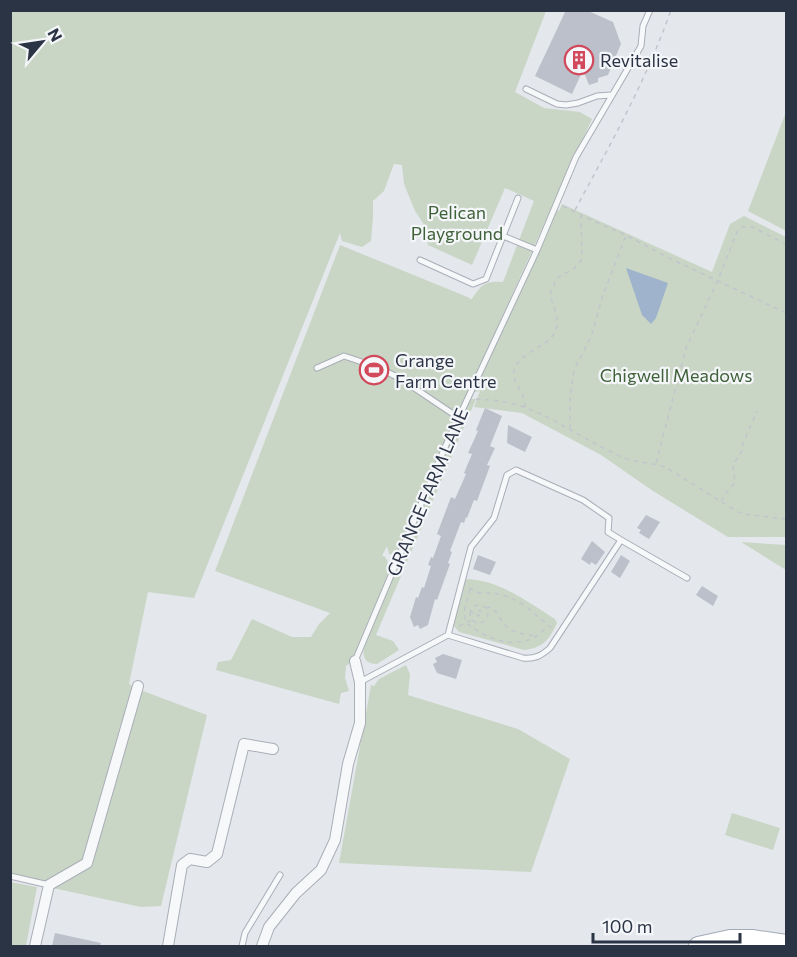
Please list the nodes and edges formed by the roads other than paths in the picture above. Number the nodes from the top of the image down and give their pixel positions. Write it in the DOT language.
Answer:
graph roads {
  1 [pos="650,10"];
  2 [pos="526,89"];
  3 [pos="611,95"];
  4 [pos="518,198"];
  5 [pos="503,236"];
  6 [pos="537,250"];
  7 [pos="420,260"];
  8 [pos="317,368"];
  9 [pos="459,418"];
  10 [pos="621,540"];
  11 [pos="687,578"];
  12 [pos="448,635"];
  13 [pos="355,662"];
  14 [pos="360,682"];
  15 [pos="138,686"];
  16 [pos="273,749"];
  17 [pos="280,875"];
  18 [pos="10,876"];
  19 [pos="49,885"];
  20 [pos="786,944"];
  21 [pos="35,946"];
  22 [pos="168,946"];
  23 [pos="242,946"];
  24 [pos="262,946"];
  25 [pos="698,946"];
  1 -- 3 [label="lane, GRANGE FARM LANE"];
  2 -- 3 [label="lane"];
  3 -- 6 [label="lane, GRANGE FARM LANE"];
  4 -- 5 [label="lane"];
  5 -- 6 [label="lane"];
  5 -- 7 [label="lane"];
  6 -- 9 [label="lane, GRANGE FARM LANE"];
  8 -- 9 [label="lane"];
  9 -- 13 [label="lane, GRANGE FARM LANE"];
  10 -- 11 [label="lane"];
  10 -- 12 [label="lane"];
  10 -- 12 [label="lane"];
  12 -- 14 [label="lane"];
  13 -- 14 [label="street, GRANGE FARM LANE"];
  14 -- 24 [label="street, GRANGE FARM LANE"];
  15 -- 19 [label="street"];
  16 -- 22 [label="street"];
  17 -- 23 [label="lane"];
  18 -- 19 [label="lane"];
  19 -- 21 [label="street"];
  20 -- 25 [label="main road"];
}
